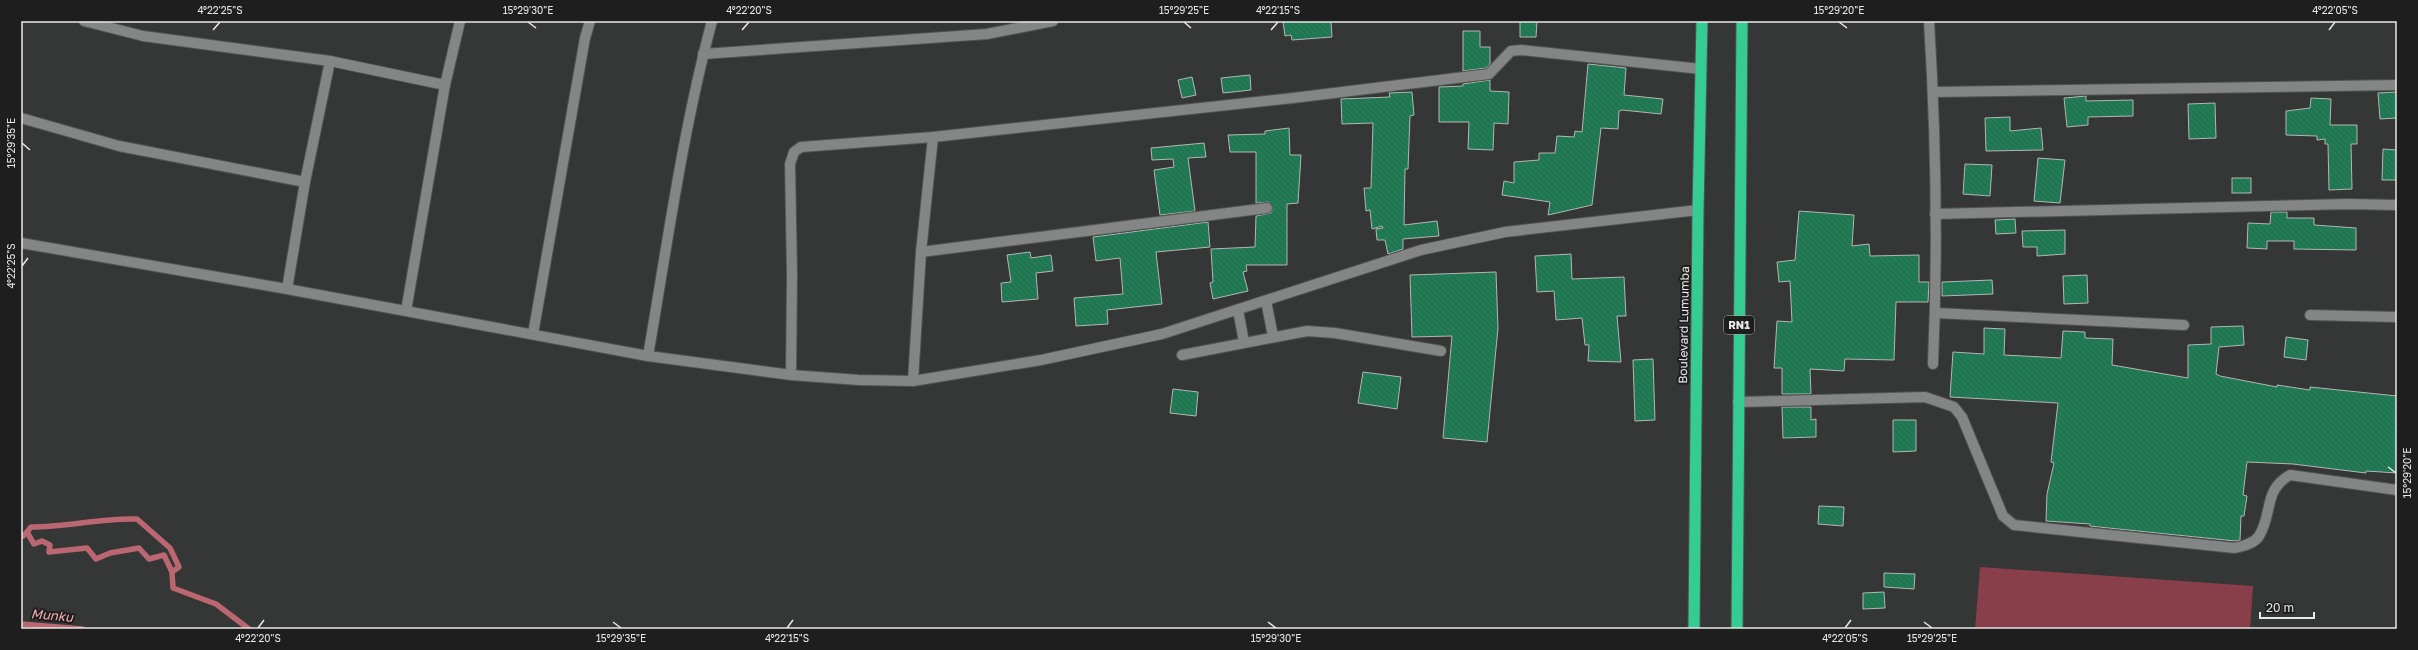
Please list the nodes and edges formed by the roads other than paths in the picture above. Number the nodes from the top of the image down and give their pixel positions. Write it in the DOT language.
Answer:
graph roads {
  1 [pos="84,21"];
  2 [pos="460,21"];
  3 [pos="590,21"];
  4 [pos="712,21"];
  5 [pos="1053,21"];
  6 [pos="1702,21"];
  7 [pos="1742,21"];
  8 [pos="1929,21"];
  9 [pos="703,54"];
  10 [pos="330,61"];
  11 [pos="1701,69"];
  12 [pos="445,85"];
  13 [pos="2397,85"];
  14 [pos="1934,92"];
  15 [pos="21,118"];
  16 [pos="933,137"];
  17 [pos="305,182"];
  18 [pos="2397,205"];
  19 [pos="1267,208"];
  20 [pos="1698,210"];
  21 [pos="1935,214"];
  22 [pos="21,243"];
  23 [pos="921,252"];
  24 [pos="287,289"];
  25 [pos="1266,301"];
  26 [pos="1238,310"];
  27 [pos="406,311"];
  28 [pos="1936,313"];
  29 [pos="2310,315"];
  30 [pos="2397,317"];
  31 [pos="2184,324"];
  32 [pos="533,334"];
  33 [pos="1273,336"];
  34 [pos="1244,342"];
  35 [pos="1441,351"];
  36 [pos="1182,355"];
  37 [pos="648,356"];
  38 [pos="1933,364"];
  39 [pos="791,375"];
  40 [pos="913,381"];
  41 [pos="1738,402"];
  42 [pos="2397,490"];
  43 [pos="1694,629"];
  44 [pos="1737,629"];
  1 -- 10 [label="street"];
  2 -- 12 [label="street"];
  3 -- 32 [label="street"];
  4 -- 9 [label="street"];
  5 -- 9 [label="street"];
  6 -- 11 [label="highway, Boulevard Lumumba"];
  7 -- 41 [label="highway, RN1"];
  8 -- 14 [label="street"];
  9 -- 37 [label="street"];
  10 -- 12 [label="street"];
  10 -- 17 [label="street"];
  11 -- 16 [label="street"];
  11 -- 20 [label="highway, Boulevard Lumumba"];
  12 -- 27 [label="street"];
  13 -- 14 [label="street"];
  14 -- 21 [label="street"];
  15 -- 17 [label="street"];
  16 -- 23 [label="street"];
  16 -- 39 [label="street"];
  17 -- 24 [label="street"];
  18 -- 21 [label="street"];
  19 -- 23 [label="street"];
  20 -- 25 [label="street"];
  20 -- 43 [label="highway, Boulevard Lumumba"];
  21 -- 28 [label="street"];
  22 -- 24 [label="street"];
  23 -- 40 [label="street"];
  24 -- 27 [label="street"];
  25 -- 26 [label="street"];
  25 -- 33 [label="street"];
  26 -- 34 [label="street"];
  26 -- 40 [label="street"];
  27 -- 32 [label="street"];
  28 -- 31 [label="street"];
  28 -- 38 [label="street"];
  29 -- 30 [label="street"];
  32 -- 37 [label="street"];
  33 -- 34 [label="street"];
  33 -- 35 [label="street"];
  34 -- 36 [label="street"];
  37 -- 39 [label="street"];
  39 -- 40 [label="street"];
  41 -- 42 [label="street"];
  41 -- 44 [label="highway, RN1"];
}
